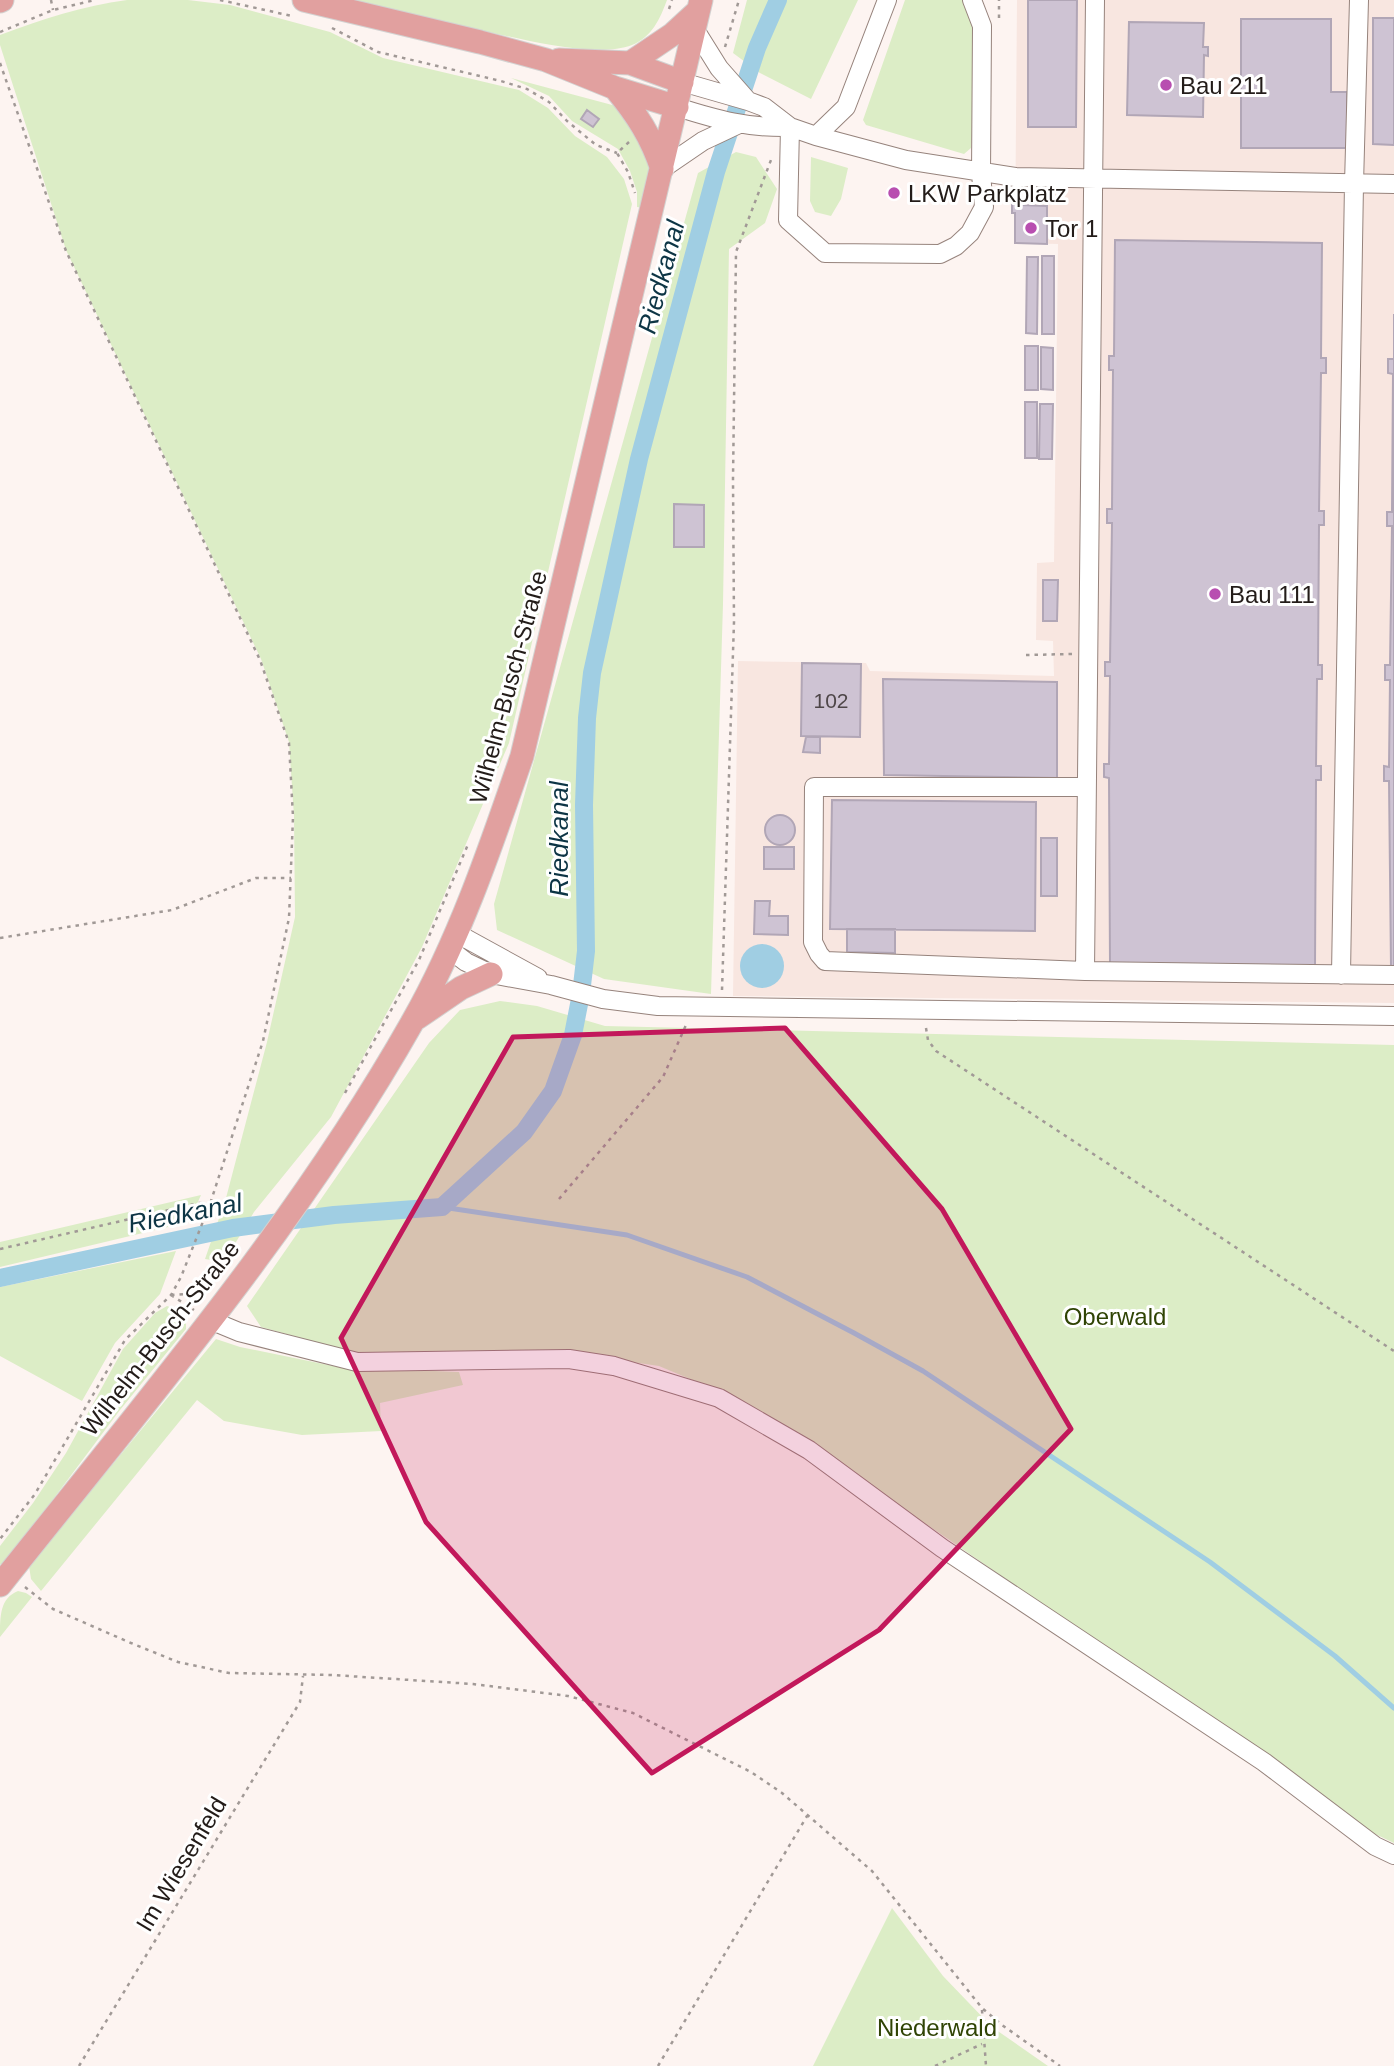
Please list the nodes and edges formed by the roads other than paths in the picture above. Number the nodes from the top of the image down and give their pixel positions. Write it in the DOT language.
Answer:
graph roads {
  1 [pos="887,0"];
  2 [pos="972,0"];
  3 [pos="1096,0"];
  4 [pos="1359,0"];
  5 [pos="300,9"];
  6 [pos="698,13"];
  7 [pos="546,60"];
  8 [pos="630,63"];
  9 [pos="682,82"];
  10 [pos="615,88"];
  11 [pos="744,97"];
  12 [pos="677,107"];
  13 [pos="727,126"];
  14 [pos="790,127"];
  15 [pos="816,136"];
  16 [pos="662,169"];
  17 [pos="981,174"];
  18 [pos="1093,179"];
  19 [pos="1354,184"];
  20 [pos="1394,184"];
  21 [pos="1086,787"];
  22 [pos="453,941"];
  23 [pos="1085,971"];
  24 [pos="491,974"];
  25 [pos="1341,975"];
  26 [pos="1394,975"];
  27 [pos="551,985"];
  28 [pos="1394,1016"];
  29 [pos="414,1019"];
  30 [pos="209,1320"];
  31 [pos="4,1579"];
  32 [pos="1394,1855"];
  1 -- 15 [label="street"];
  2 -- 17 [label="street"];
  3 -- 18 [label="street"];
  4 -- 19 [label="street"];
  5 -- 7 [label="main road"];
  6 -- 8 [label="main road"];
  6 -- 9 [label="main road, Wilhelm-Busch-Straße"];
  6 -- 11 [label="street"];
  7 -- 8 [label="main road"];
  7 -- 10 [label="main road"];
  8 -- 9 [label="main road"];
  9 -- 11 [label="street"];
  9 -- 12 [label="main road, Wilhelm-Busch-Straße"];
  10 -- 12 [label="main road"];
  10 -- 16 [label="main road"];
  11 -- 14 [label="street"];
  12 -- 13 [label="street"];
  12 -- 16 [label="main road, Wilhelm-Busch-Straße"];
  13 -- 14 [label="street"];
  13 -- 16 [label="street"];
  14 -- 15 [label="street"];
  14 -- 17 [label="street"];
  15 -- 17 [label="street"];
  16 -- 22 [label="main road, Wilhelm-Busch-Straße"];
  17 -- 18 [label="street"];
  18 -- 19 [label="street"];
  18 -- 21 [label="street"];
  19 -- 20 [label="street"];
  19 -- 25 [label="street"];
  21 -- 23 [label="street"];
  21 -- 23 [label="street"];
  22 -- 24 [label="street"];
  22 -- 27 [label="street"];
  22 -- 29 [label="main road, Wilhelm-Busch-Straße"];
  23 -- 25 [label="street"];
  24 -- 27 [label="street"];
  24 -- 29 [label="main road"];
  25 -- 26 [label="street"];
  27 -- 28 [label="street"];
  29 -- 30 [label="main road, Wilhelm-Busch-Straße"];
  30 -- 31 [label="main road, Wilhelm-Busch-Straße"];
  30 -- 32 [label="street"];
}
